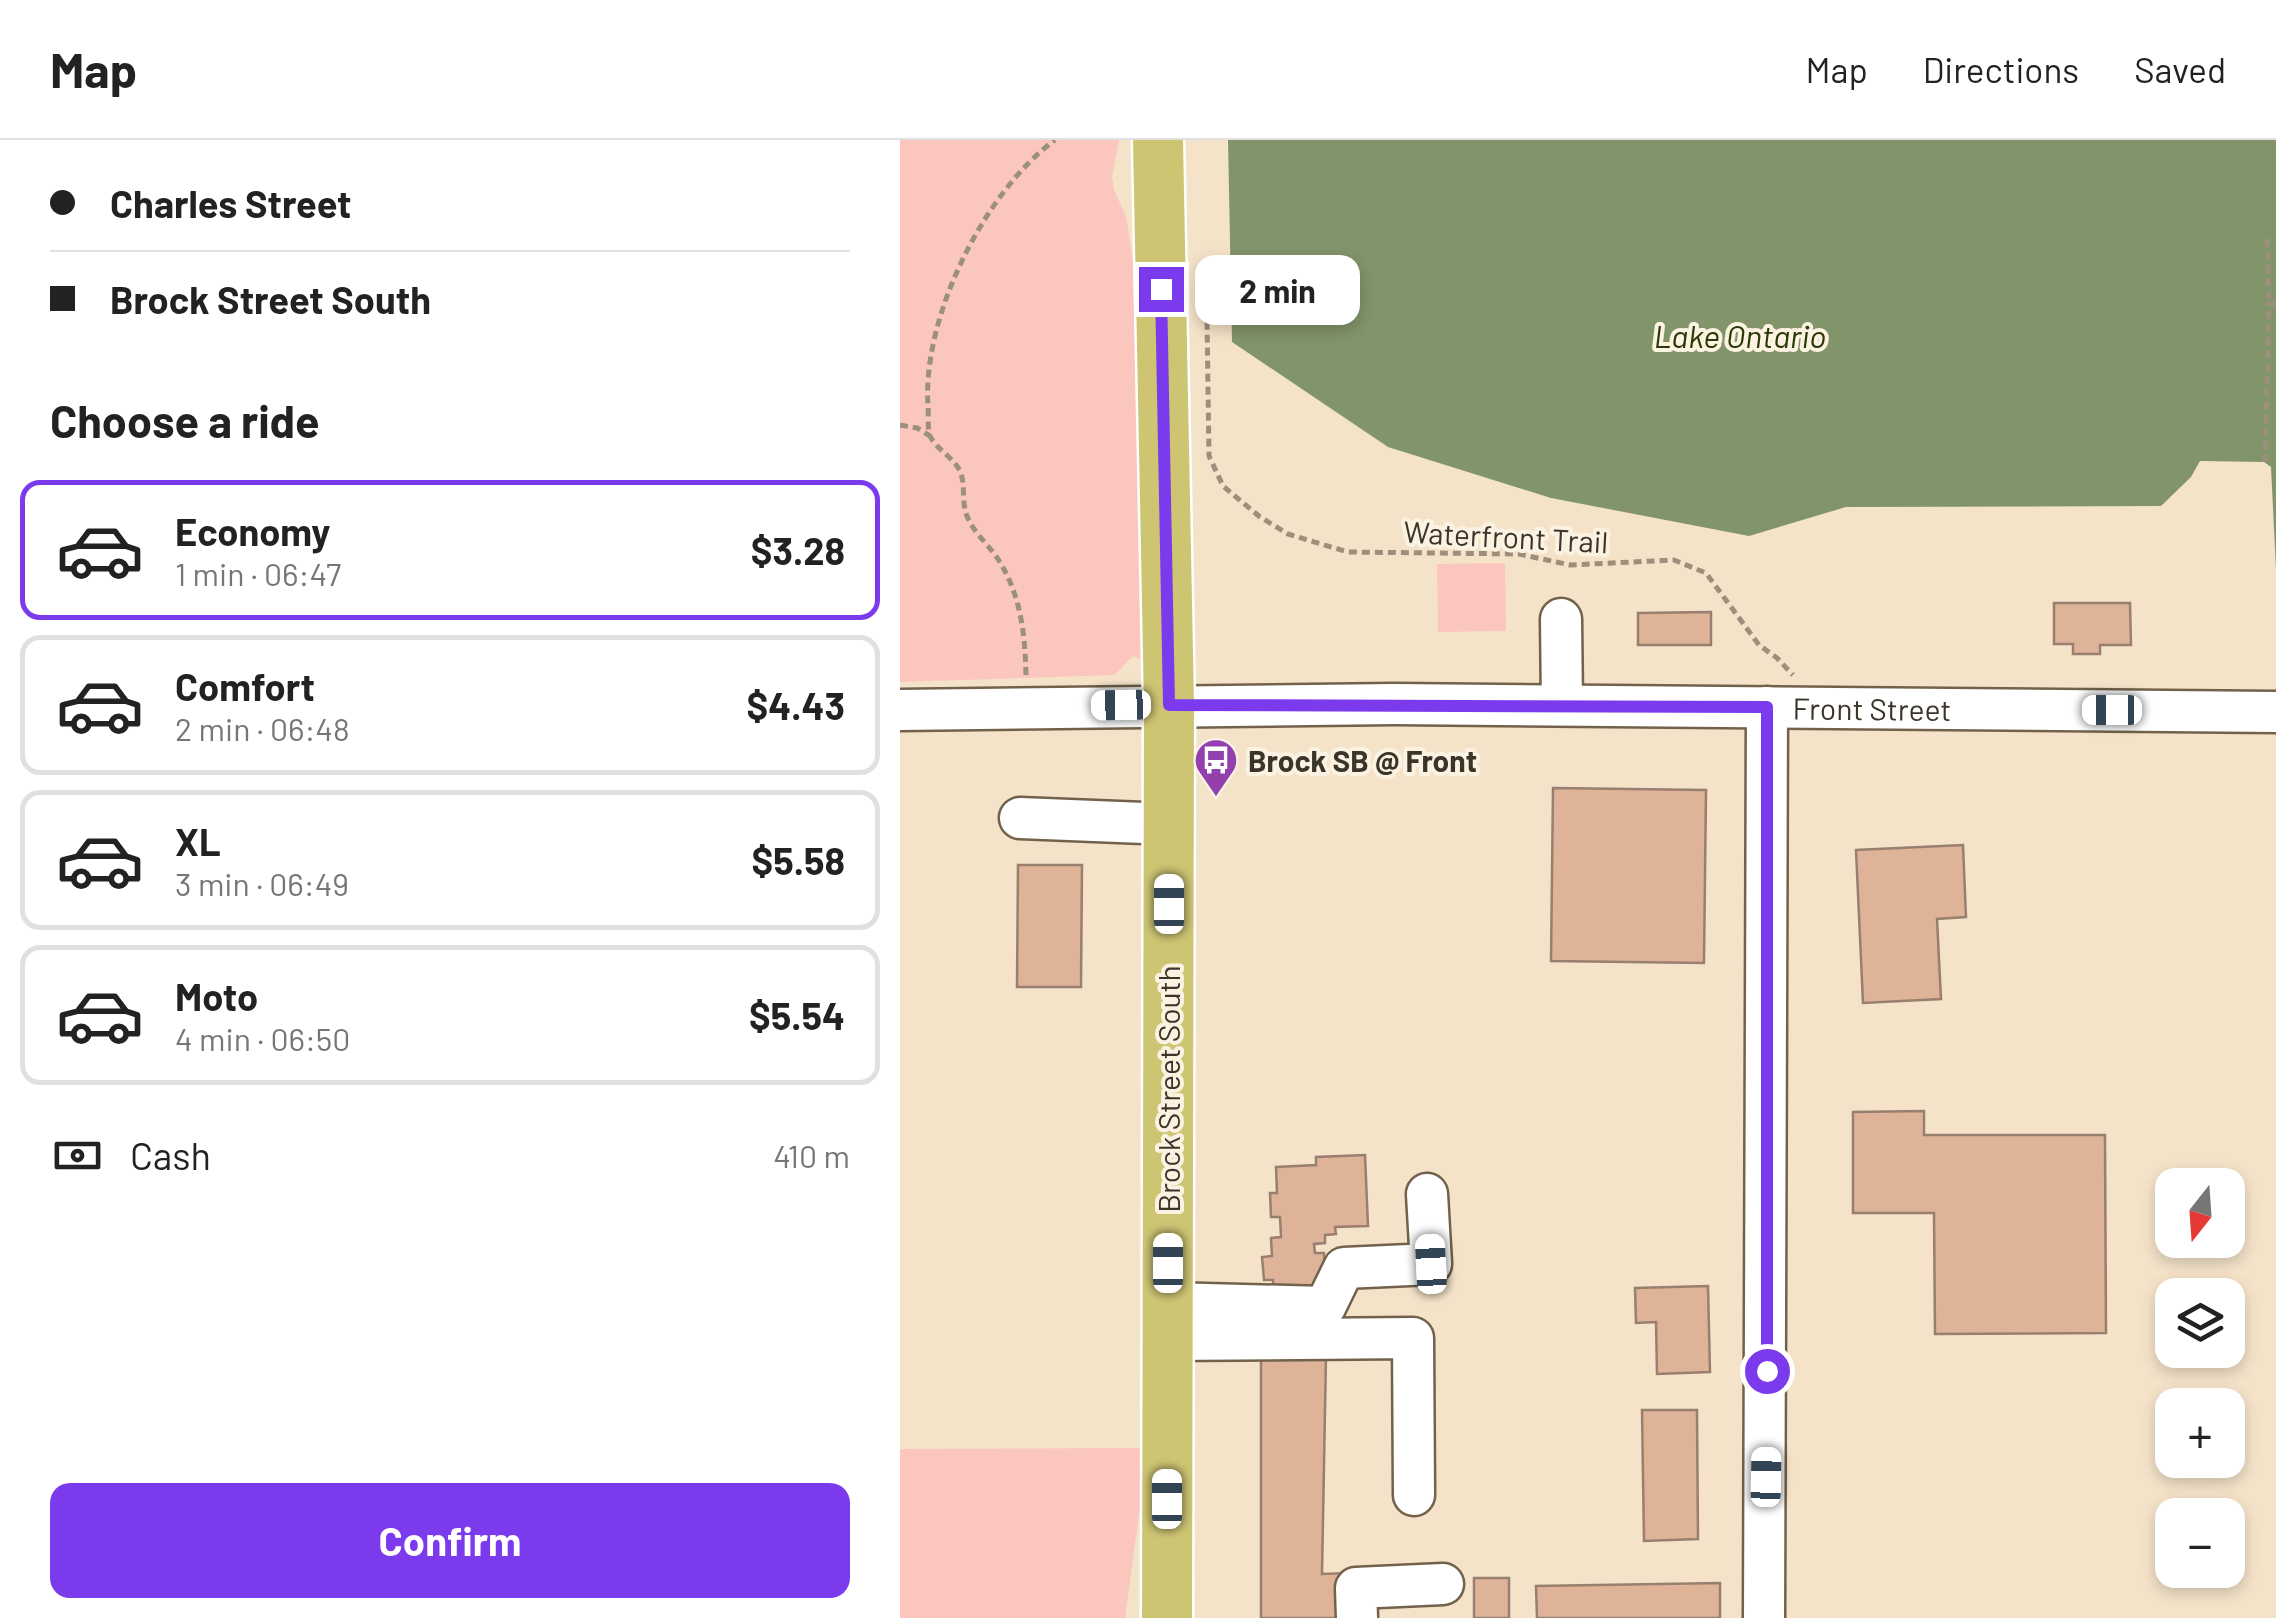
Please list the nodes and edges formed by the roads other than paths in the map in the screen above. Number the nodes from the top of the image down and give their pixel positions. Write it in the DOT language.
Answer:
graph roads {
  1 [pos="1158,140"];
  2 [pos="1560,619"];
  3 [pos="1782,697"];
  4 [pos="1169,705"];
  5 [pos="1562,705"];
  6 [pos="900,710"];
  7 [pos="2276,712"];
  8 [pos="1020,818"];
  9 [pos="1169,824"];
  10 [pos="1428,1194"];
  11 [pos="1167,1321"];
  12 [pos="1414,1496"];
  13 [pos="1443,1584"];
  14 [pos="1167,1618"];
  15 [pos="1357,1618"];
  16 [pos="1764,1618"];
  1 -- 4 [label="main road, Brock Street South"];
  2 -- 5 [label="street"];
  3 -- 5 [label="street, Front Street"];
  3 -- 7 [label="street, Front Street"];
  3 -- 16 [label="street"];
  4 -- 5 [label="street, Front Street"];
  4 -- 6 [label="street, Front Street"];
  4 -- 9 [label="main road, Brock Street South"];
  8 -- 9 [label="street"];
  9 -- 11 [label="main road, Brock Street South"];
  10 -- 11 [label="street"];
  11 -- 12 [label="street"];
  11 -- 14 [label="main road, Brock Street South"];
  13 -- 15 [label="street"];
}
